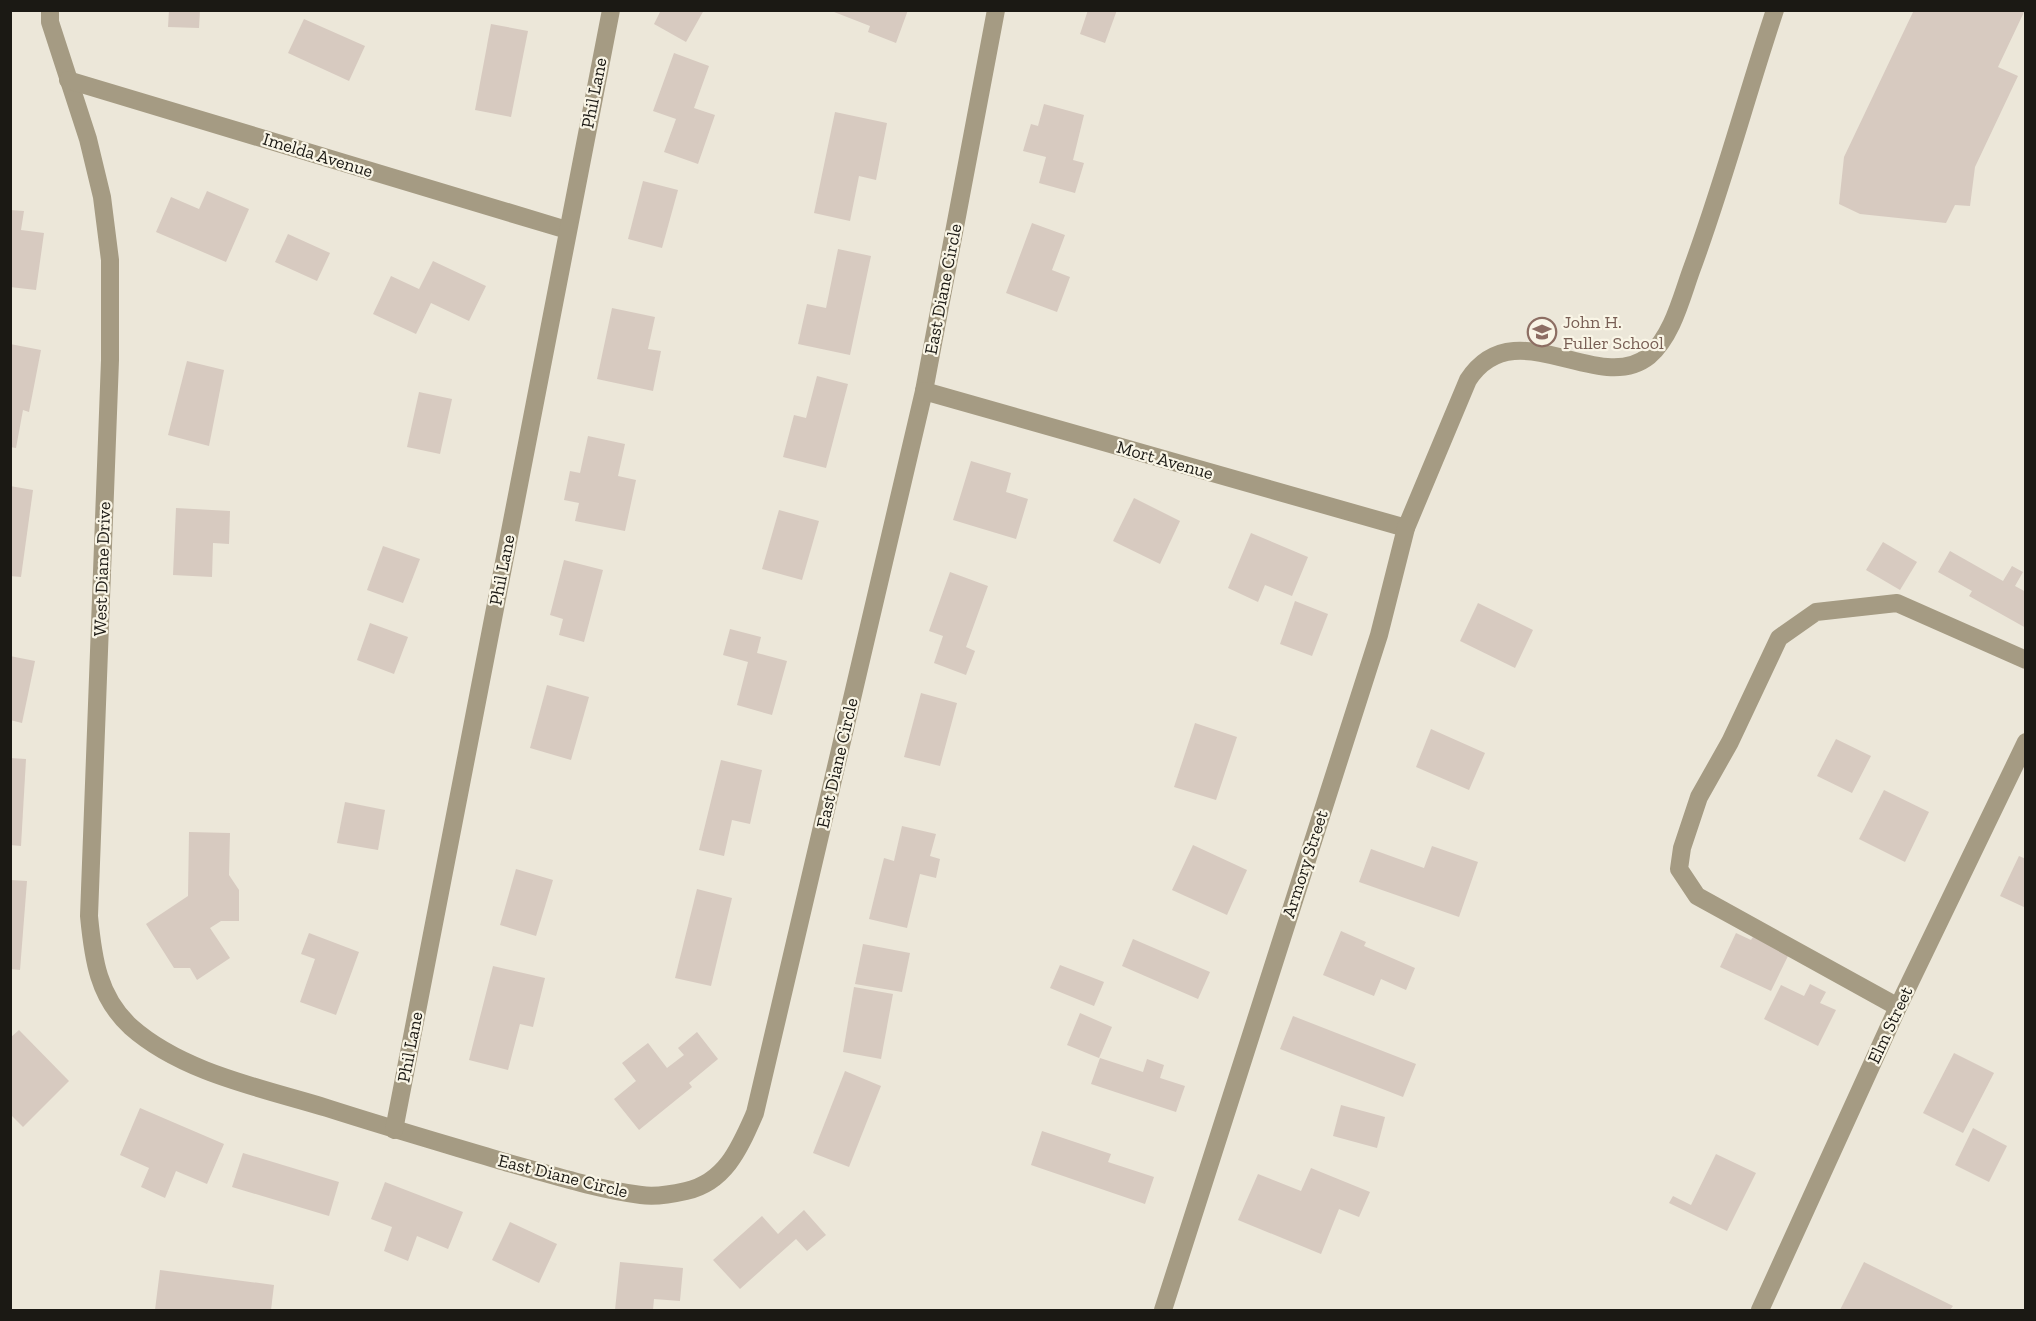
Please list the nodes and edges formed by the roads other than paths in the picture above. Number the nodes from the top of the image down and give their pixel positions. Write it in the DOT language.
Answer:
graph roads {
  1 [pos="50,10"];
  2 [pos="611,10"];
  3 [pos="996,10"];
  4 [pos="1775,10"];
  5 [pos="68,80"];
  6 [pos="567,230"];
  7 [pos="924,391"];
  8 [pos="1406,528"];
  9 [pos="2025,660"];
  10 [pos="2025,742"];
  11 [pos="1898,1007"];
  12 [pos="394,1130"];
  13 [pos="1162,1311"];
  14 [pos="1760,1311"];
  1 -- 5 [label="street, West Diane Drive"];
  2 -- 6 [label="street, Phil Lane"];
  3 -- 7 [label="street, East Diane Circle"];
  4 -- 8 [label="street, Armory Street"];
  5 -- 6 [label="street, Imelda Avenue"];
  5 -- 12 [label="street, West Diane Drive"];
  6 -- 12 [label="street, Phil Lane"];
  7 -- 8 [label="street, Mort Avenue"];
  7 -- 12 [label="street, East Diane Circle"];
  8 -- 13 [label="street, Armory Street"];
  9 -- 11 [label="street"];
  10 -- 11 [label="street, Elm Street"];
  11 -- 14 [label="street, Elm Street"];
}
